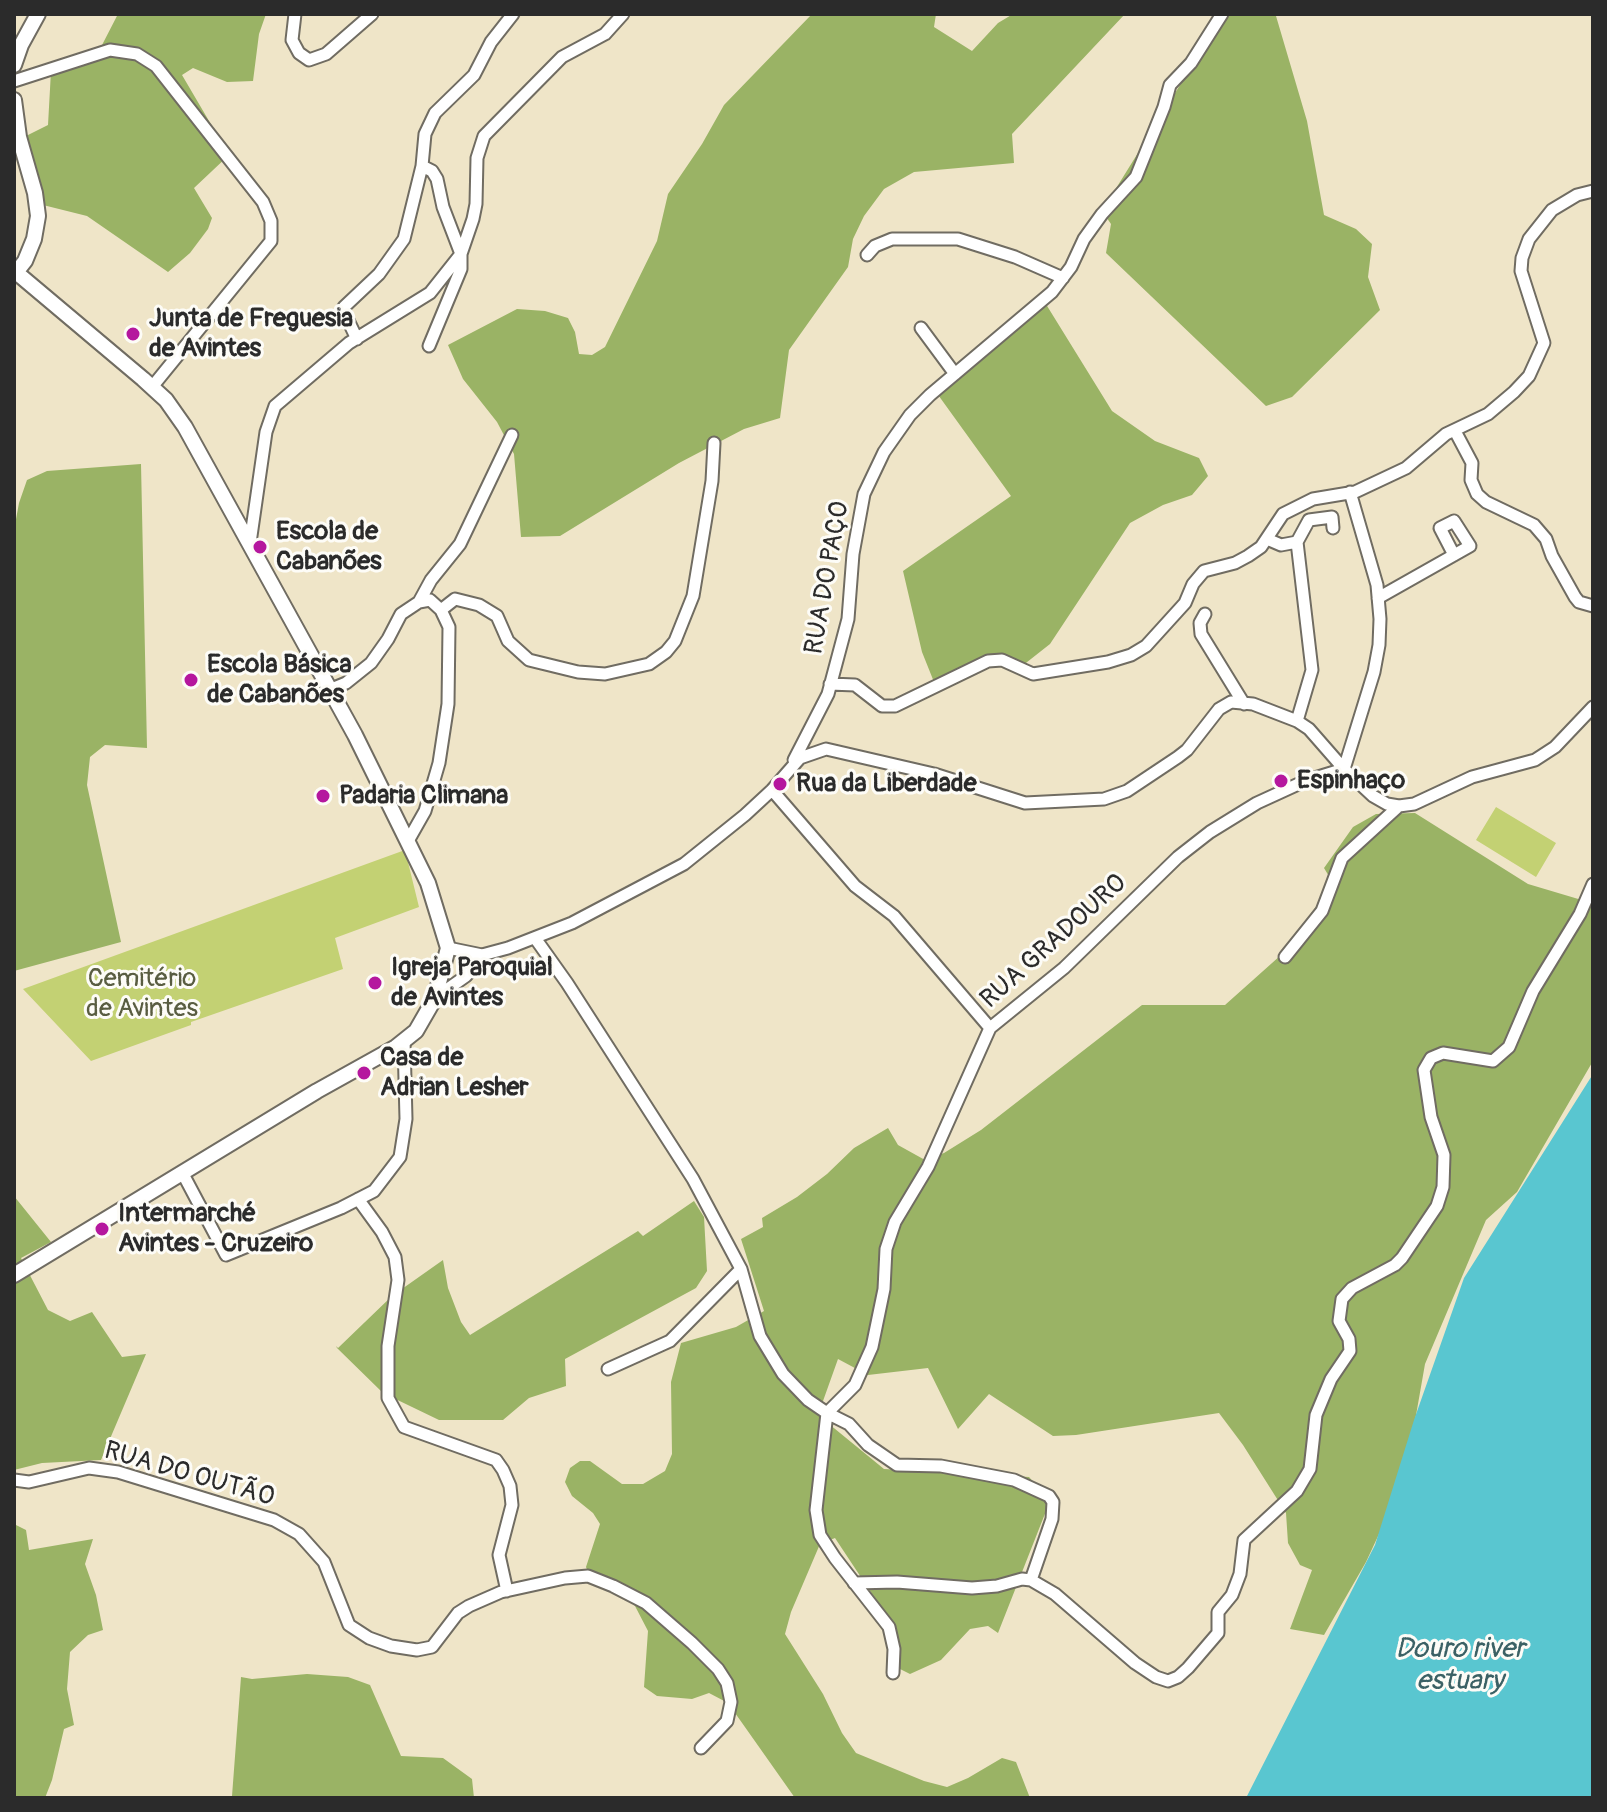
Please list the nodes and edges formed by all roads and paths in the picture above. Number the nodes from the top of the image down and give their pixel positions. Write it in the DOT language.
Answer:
graph roads {
  1 [pos="38,14"];
  2 [pos="295,14"];
  3 [pos="372,14"];
  4 [pos="513,14"];
  5 [pos="1222,14"];
  6 [pos="620,15"];
  7 [pos="14,65"];
  8 [pos="14,81"];
  9 [pos="14,100"];
  10 [pos="422,166"];
  11 [pos="1593,191"];
  12 [pos="461,254"];
  13 [pos="867,255"];
  14 [pos="19,270"];
  15 [pos="1063,278"];
  16 [pos="921,328"];
  17 [pos="357,339"];
  18 [pos="429,346"];
  19 [pos="955,374"];
  20 [pos="152,387"];
  21 [pos="1455,431"];
  22 [pos="512,435"];
  23 [pos="714,443"];
  24 [pos="1350,492"];
  25 [pos="1333,528"];
  26 [pos="1267,539"];
  27 [pos="1297,542"];
  28 [pos="250,544"];
  29 [pos="1454,555"];
  30 [pos="1378,598"];
  31 [pos="419,602"];
  32 [pos="1593,606"];
  33 [pos="441,610"];
  34 [pos="1205,614"];
  35 [pos="830,684"];
  36 [pos="329,690"];
  37 [pos="1244,704"];
  38 [pos="1593,707"];
  39 [pos="1297,721"];
  40 [pos="792,765"];
  41 [pos="1344,769"];
  42 [pos="772,790"];
  43 [pos="1399,806"];
  44 [pos="408,841"];
  45 [pos="1593,884"];
  46 [pos="535,938"];
  47 [pos="448,948"];
  48 [pos="482,955"];
  49 [pos="1285,957"];
  50 [pos="435,998"];
  51 [pos="990,1028"];
  52 [pos="404,1041"];
  53 [pos="183,1174"];
  54 [pos="358,1199"];
  55 [pos="741,1269"];
  56 [pos="14,1275"];
  57 [pos="608,1369"];
  58 [pos="827,1413"];
  59 [pos="14,1480"];
  60 [pos="1031,1580"];
  61 [pos="854,1583"];
  62 [pos="507,1591"];
  63 [pos="893,1673"];
  64 [pos="701,1748"];
  1 -- 7 [label="street"];
  2 -- 3 [label="street"];
  4 -- 10 [label="street"];
  5 -- 15 [label="street, RUA DO PAÇO"];
  6 -- 12 [label="street"];
  8 -- 20 [label="street"];
  9 -- 14 [label="street"];
  10 -- 12 [label="street"];
  10 -- 17 [label="street"];
  11 -- 21 [label="street"];
  12 -- 17 [label="street"];
  12 -- 18 [label="street"];
  13 -- 15 [label="street"];
  14 -- 20 [label="street"];
  15 -- 19 [label="street, RUA DO PAÇO"];
  16 -- 19 [label="street"];
  17 -- 28 [label="street"];
  19 -- 35 [label="street, RUA DO PAÇO"];
  20 -- 28 [label="street"];
  21 -- 24 [label="street"];
  21 -- 32 [label="street"];
  22 -- 31 [label="street"];
  23 -- 33 [label="street"];
  24 -- 26 [label="street"];
  24 -- 30 [label="street"];
  25 -- 27 [label="street"];
  26 -- 27 [label="street"];
  26 -- 35 [label="street"];
  27 -- 39 [label="street"];
  28 -- 36 [label="street"];
  29 -- 30 [label="street"];
  30 -- 41 [label="street"];
  31 -- 33 [label="street"];
  31 -- 36 [label="street"];
  33 -- 44 [label="street"];
  34 -- 37 [label="street"];
  35 -- 40 [label="street, RUA DO PAÇO"];
  36 -- 44 [label="street"];
  37 -- 39 [label="street"];
  37 -- 40 [label="street"];
  38 -- 43 [label="street"];
  39 -- 41 [label="street"];
  40 -- 42 [label="street, RUA DO PAÇO"];
  41 -- 43 [label="street"];
  41 -- 51 [label="street, RUA GRADOURO"];
  42 -- 46 [label="street, RUA DO PAÇO"];
  42 -- 51 [label="street"];
  43 -- 49 [label="street"];
  44 -- 47 [label="street"];
  45 -- 60 [label="street"];
  46 -- 48 [label="street, RUA DO PAÇO"];
  46 -- 55 [label="street"];
  47 -- 48 [label="street"];
  47 -- 50 [label="street"];
  48 -- 50 [label="street"];
  50 -- 52 [label="street"];
  51 -- 58 [label="street, RUA GRADOURO"];
  52 -- 53 [label="street"];
  52 -- 54 [label="street"];
  53 -- 54 [label="street"];
  53 -- 56 [label="street"];
  54 -- 62 [label="street"];
  55 -- 57 [label="street"];
  55 -- 58 [label="street"];
  58 -- 60 [label="street"];
  58 -- 61 [label="street"];
  59 -- 62 [label="street, RUA DO OUTÃO"];
  60 -- 61 [label="street"];
  61 -- 63 [label="street"];
  62 -- 64 [label="street, RUA DO OUTÃO"];
}
